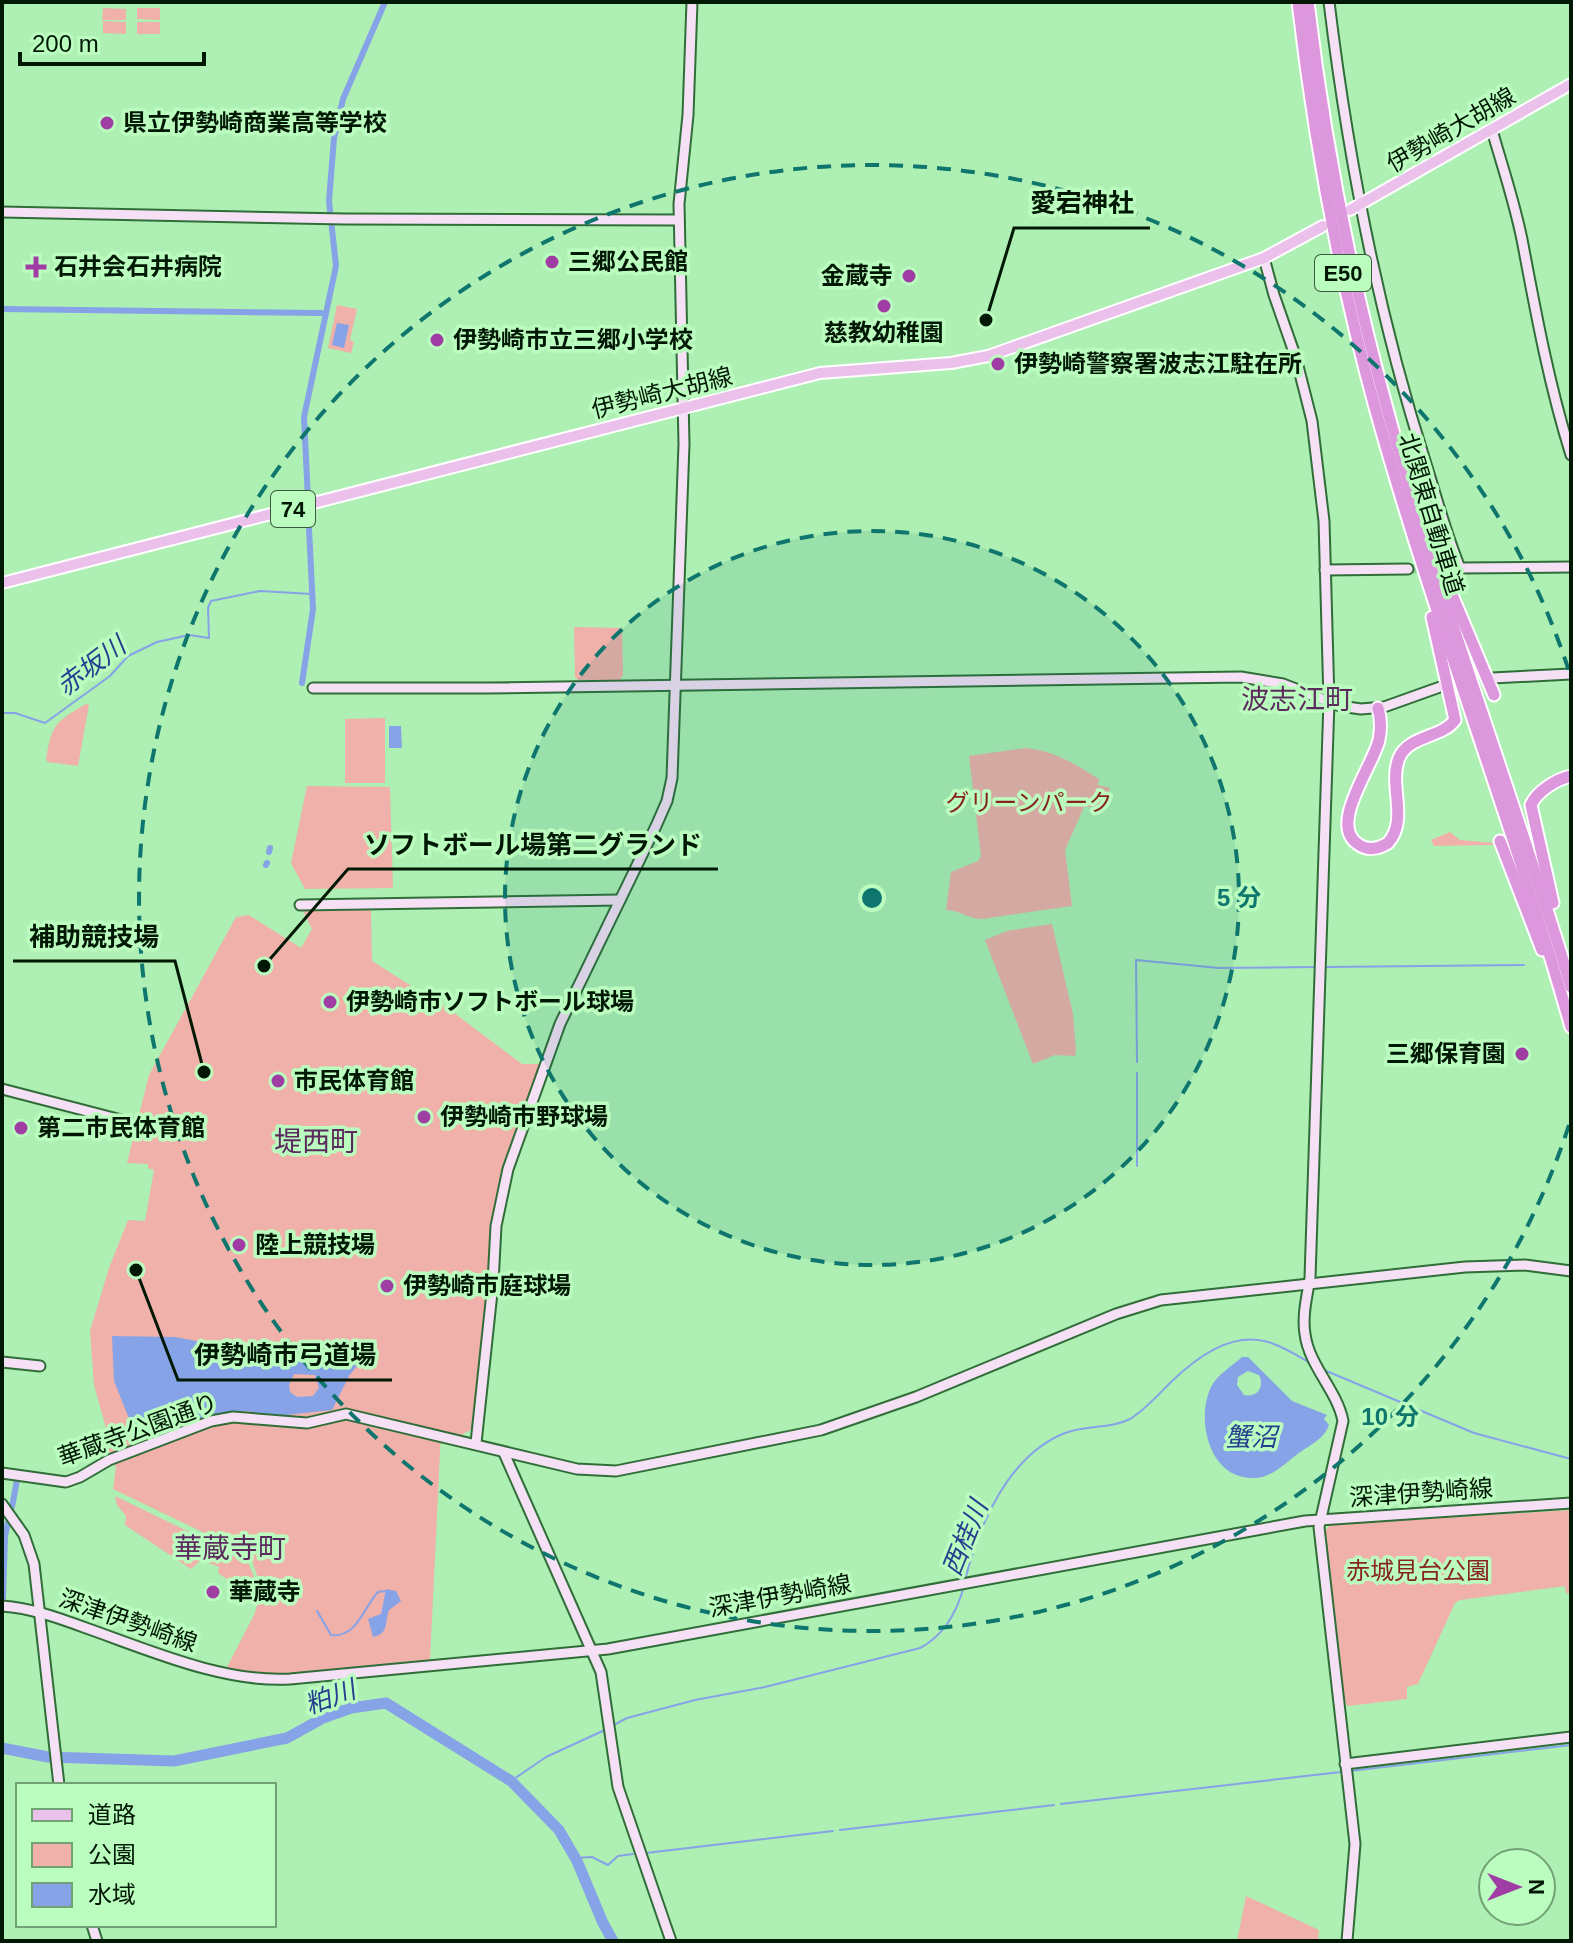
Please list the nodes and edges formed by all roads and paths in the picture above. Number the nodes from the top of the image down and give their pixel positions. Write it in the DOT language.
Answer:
graph roads {
  1 [pos="692,2"];
  2 [pos="1298,2"];
  3 [pos="1308,2"];
  4 [pos="1329,2"];
  5 [pos="1571,84"];
  6 [pos="1492,130"];
  7 [pos="1362,204"];
  8 [pos="1350,210"];
  9 [pos="2,212"];
  10 [pos="679,220"];
  11 [pos="1323,226"];
  12 [pos="1264,258"];
  13 [pos="684,408"];
  14 [pos="1571,455"];
  15 [pos="1404,471"];
  16 [pos="1414,539"];
  17 [pos="1571,567"];
  18 [pos="1408,569"];
  19 [pos="1325,570"];
  20 [pos="2,583"];
  21 [pos="1571,674"];
  22 [pos="1492,678"];
  23 [pos="676,684"];
  24 [pos="1440,687"];
  25 [pos="313,688"];
  26 [pos="1494,695"];
  27 [pos="1329,701"];
  28 [pos="1378,708"];
  29 [pos="1426,744"];
  30 [pos="1571,776"];
  31 [pos="1500,841"];
  32 [pos="620,900"];
  33 [pos="300,905"];
  34 [pos="1571,986"];
  35 [pos="1571,1027"];
  36 [pos="1571,1034"];
  37 [pos="2,1092"];
  38 [pos="133,1126"];
  39 [pos="1571,1271"];
  40 [pos="1309,1284"];
  41 [pos="2,1362"];
  42 [pos="40,1366"];
  43 [pos="476,1443"];
  44 [pos="504,1453"];
  45 [pos="2,1473"];
  46 [pos="1571,1503"];
  47 [pos="2,1504"];
  48 [pos="1320,1520"];
  49 [pos="2,1606"];
  50 [pos="41,1612"];
  51 [pos="593,1651"];
  52 [pos="1571,1737"];
  53 [pos="1345,1764"];
  54 [pos="59,1782"];
  55 [pos="671,1941"];
  56 [pos="1347,1941"];
  1 -- 10 [label="street"];
  2 -- 16 [label="highway, 北関東自動車道 / E50"];
  3 -- 15 [label="highway, 北関東自動車道 / E50"];
  4 -- 7 [label="street"];
  5 -- 6 [label="main road, 伊勢崎大胡線"];
  6 -- 7 [label="main road, 伊勢崎大胡線"];
  6 -- 14 [label="street"];
  7 -- 8 [label="main road, 伊勢崎大胡線"];
  7 -- 17 [label="street"];
  9 -- 10 [label="street"];
  10 -- 13 [label="street"];
  11 -- 12 [label="main road, 伊勢崎大胡線 / 74"];
  12 -- 13 [label="main road, 伊勢崎大胡線 / 74"];
  12 -- 19 [label="street"];
  13 -- 20 [label="main road, 伊勢崎大胡線 / 74"];
  13 -- 23 [label="street"];
  15 -- 26 [label="highway"];
  15 -- 34 [label="highway, 北関東自動車道 / E50"];
  16 -- 28 [label="highway"];
  16 -- 35 [label="highway, 北関東自動車道 / E50"];
  18 -- 19 [label="street"];
  19 -- 27 [label="street"];
  21 -- 22 [label="street"];
  23 -- 25 [label="street"];
  23 -- 27 [label="street"];
  23 -- 32 [label="street"];
  24 -- 28 [label="street"];
  27 -- 28 [label="street"];
  27 -- 40 [label="street"];
  28 -- 29 [label="highway"];
  30 -- 34 [label="highway"];
  31 -- 36 [label="highway"];
  32 -- 33 [label="street"];
  32 -- 43 [label="street"];
  37 -- 38 [label="street"];
  39 -- 40 [label="street, 華蔵寺公園通り"];
  40 -- 44 [label="street, 華蔵寺公園通り"];
  40 -- 48 [label="street"];
  41 -- 42 [label="street"];
  43 -- 44 [label="street, 華蔵寺公園通り"];
  43 -- 45 [label="street, 華蔵寺公園通り"];
  44 -- 51 [label="street"];
  46 -- 48 [label="street, 深津伊勢崎線"];
  47 -- 50 [label="street"];
  48 -- 51 [label="street, 深津伊勢崎線"];
  48 -- 53 [label="street"];
  49 -- 50 [label="street, 深津伊勢崎線"];
  50 -- 51 [label="street, 深津伊勢崎線"];
  50 -- 54 [label="street"];
  51 -- 55 [label="street"];
  52 -- 53 [label="street"];
  53 -- 56 [label="street"];
}
